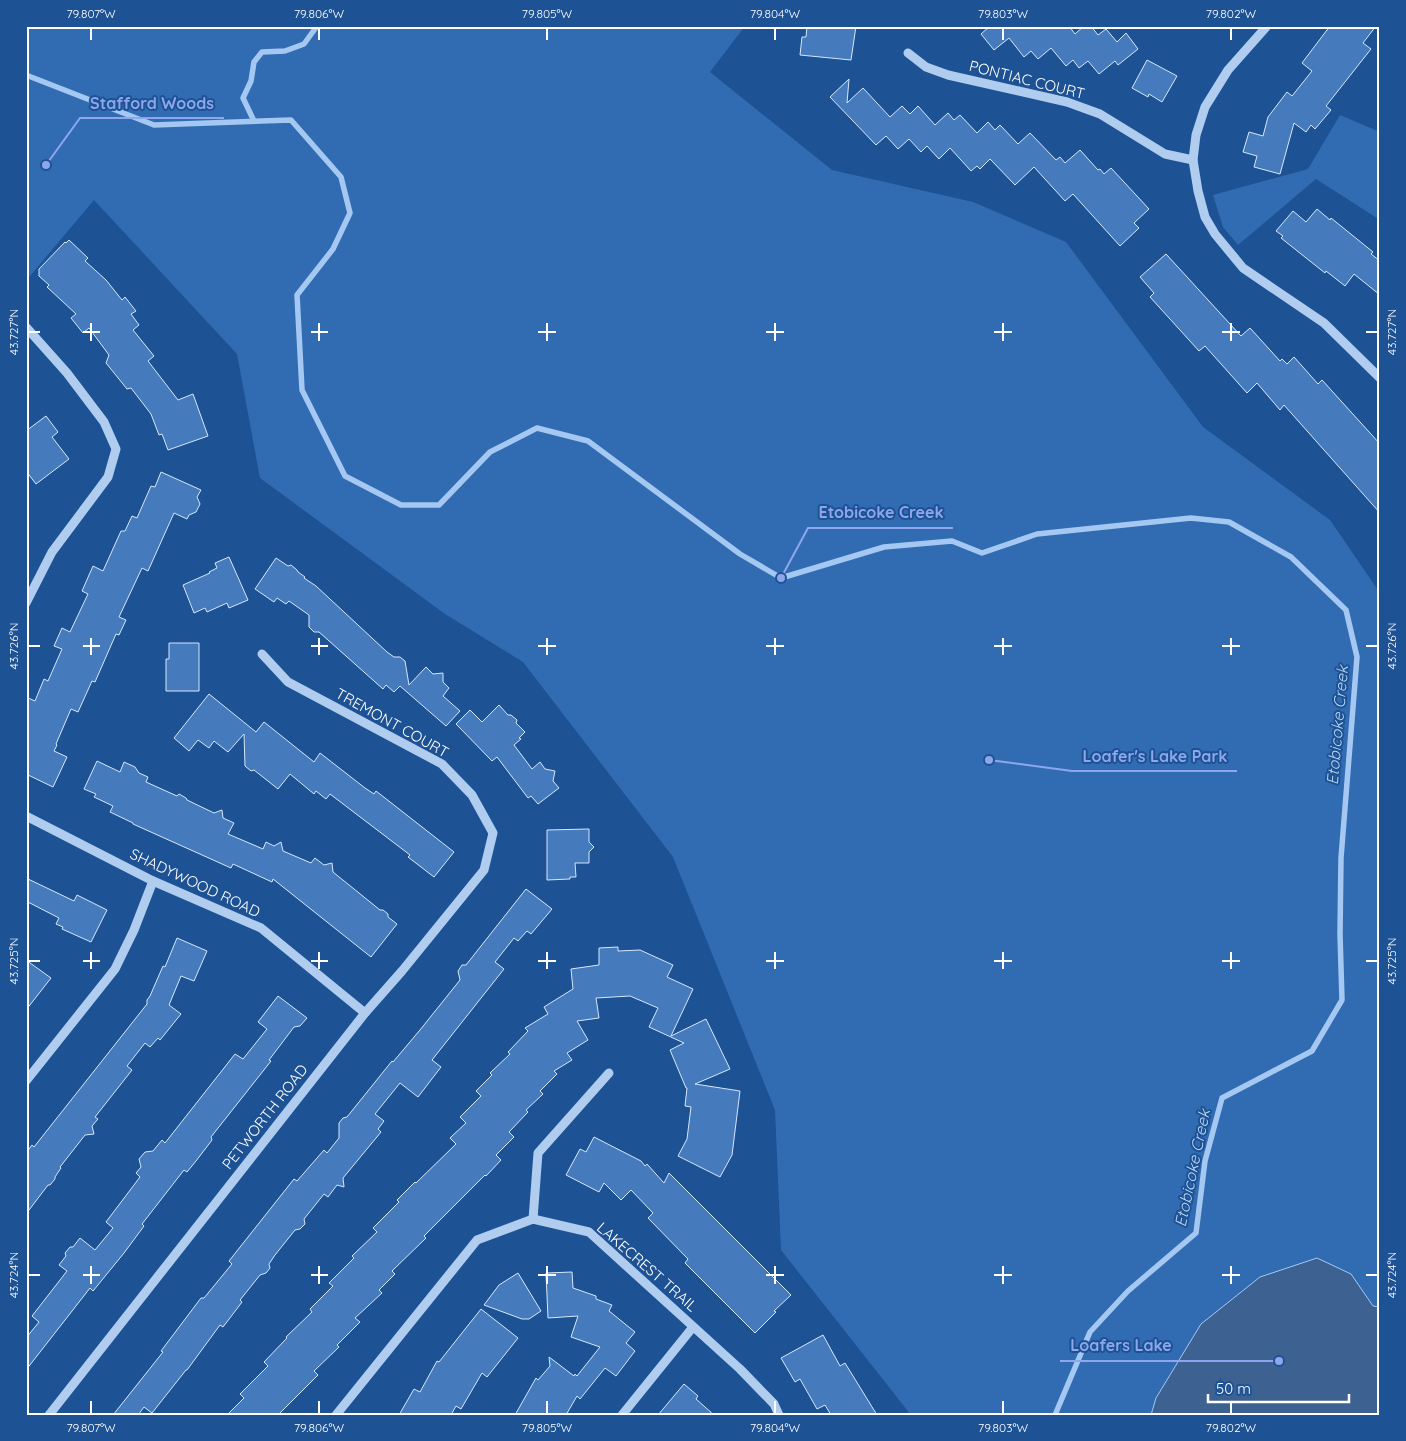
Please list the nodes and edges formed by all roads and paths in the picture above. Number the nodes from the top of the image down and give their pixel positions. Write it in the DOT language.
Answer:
graph roads {
  1 [pos="1267,26"];
  2 [pos="908,53"];
  3 [pos="1193,160"];
  4 [pos="26,328"];
  5 [pos="1380,378"];
  6 [pos="26,603"];
  7 [pos="262,654"];
  8 [pos="26,816"];
  9 [pos="493,832"];
  10 [pos="153,881"];
  11 [pos="365,1013"];
  12 [pos="609,1073"];
  13 [pos="26,1081"];
  14 [pos="533,1219"];
  15 [pos="693,1327"];
  16 [pos="49,1415"];
  17 [pos="336,1415"];
  18 [pos="622,1415"];
  19 [pos="779,1415"];
  1 -- 3 [label="street"];
  2 -- 3 [label="street, PONTIAC COURT"];
  3 -- 5 [label="street"];
  4 -- 6 [label="street"];
  7 -- 9 [label="street, TREMONT COURT"];
  8 -- 10 [label="street, SHADYWOOD ROAD"];
  9 -- 11 [label="street, PETWORTH ROAD"];
  10 -- 11 [label="street, SHADYWOOD ROAD"];
  10 -- 13 [label="street"];
  11 -- 16 [label="street, PETWORTH ROAD"];
  12 -- 14 [label="street"];
  14 -- 15 [label="street, LAKECREST TRAIL"];
  14 -- 17 [label="street"];
  15 -- 18 [label="street"];
  15 -- 19 [label="street, LAKECREST TRAIL"];
}
